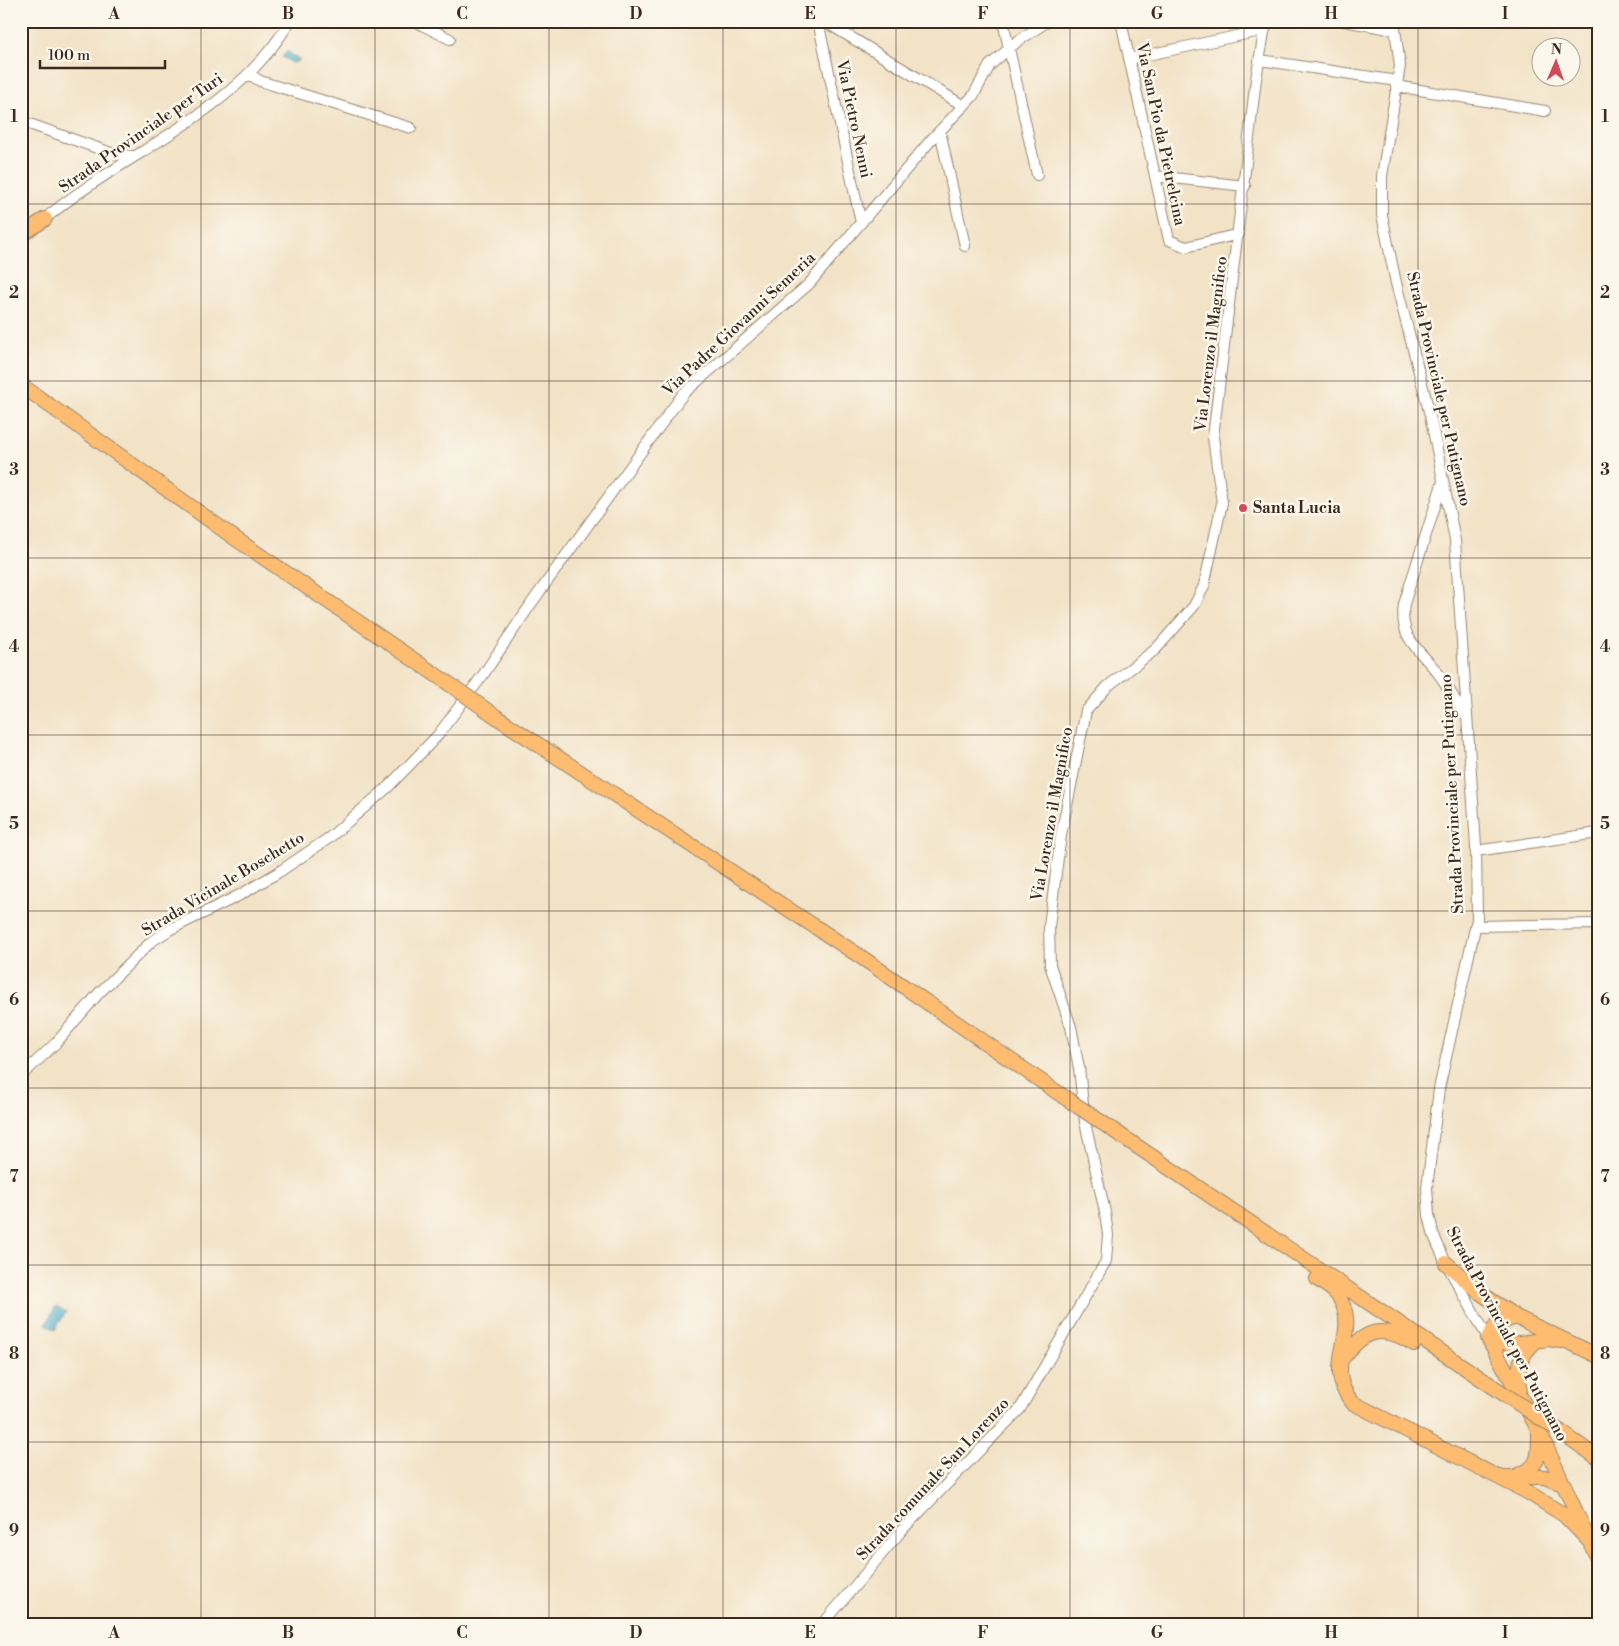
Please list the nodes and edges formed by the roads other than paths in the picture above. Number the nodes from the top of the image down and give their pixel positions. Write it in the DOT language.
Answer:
graph roads {
  1 [pos="290,21"];
  2 [pos="414,21"];
  3 [pos="818,21"];
  4 [pos="824,21"];
  5 [pos="1003,21"];
  6 [pos="1048,21"];
  7 [pos="1121,21"];
  8 [pos="1344,21"];
  9 [pos="1266,26"];
  10 [pos="1394,26"];
  11 [pos="450,40"];
  12 [pos="1009,48"];
  13 [pos="1129,59"];
  14 [pos="1260,60"];
  15 [pos="249,74"];
  16 [pos="1397,83"];
  17 [pos="964,106"];
  18 [pos="1545,112"];
  19 [pos="21,121"];
  20 [pos="411,128"];
  21 [pos="940,130"];
  22 [pos="132,156"];
  23 [pos="1037,175"];
  24 [pos="1155,176"];
  25 [pos="1245,186"];
  26 [pos="45,219"];
  27 [pos="861,223"];
  28 [pos="21,234"];
  29 [pos="1239,234"];
  30 [pos="21,240"];
  31 [pos="965,246"];
  32 [pos="21,386"];
  33 [pos="1444,480"];
  34 [pos="533,600"];
  35 [pos="1466,716"];
  36 [pos="1598,833"];
  37 [pos="1476,851"];
  38 [pos="1598,924"];
  39 [pos="1475,926"];
  40 [pos="21,1076"];
  41 [pos="1085,1122"];
  42 [pos="1298,1256"];
  43 [pos="1446,1263"];
  44 [pos="1516,1317"];
  45 [pos="1488,1338"];
  46 [pos="1535,1342"];
  47 [pos="1568,1342"];
  48 [pos="1598,1356"];
  49 [pos="1451,1360"];
  50 [pos="1340,1361"];
  51 [pos="1520,1394"];
  52 [pos="1539,1431"];
  53 [pos="1563,1434"];
  54 [pos="1598,1447"];
  55 [pos="1598,1458"];
  56 [pos="1497,1477"];
  57 [pos="1516,1477"];
  58 [pos="1565,1485"];
  59 [pos="1529,1493"];
  60 [pos="1591,1543"];
  61 [pos="1598,1560"];
  62 [pos="822,1625"];
  1 -- 15 [label="street, Strada Provinciale per Turi"];
  2 -- 11 [label="street"];
  3 -- 27 [label="street, Via Pietro Nenni"];
  4 -- 17 [label="street"];
  5 -- 12 [label="street"];
  6 -- 12 [label="street, Via Padre Giovanni Semeria"];
  7 -- 13 [label="street, Via San Pio da Pietrelcina"];
  8 -- 10 [label="street"];
  9 -- 13 [label="street"];
  9 -- 14 [label="street, Via Lorenzo il Magnifico"];
  10 -- 16 [label="street, Strada Provinciale per Putignano"];
  12 -- 17 [label="street, Via Padre Giovanni Semeria"];
  12 -- 23 [label="street"];
  13 -- 24 [label="street, Via San Pio da Pietrelcina"];
  14 -- 16 [label="street"];
  14 -- 25 [label="street, Via Lorenzo il Magnifico"];
  15 -- 20 [label="street"];
  15 -- 22 [label="street, Strada Provinciale per Turi"];
  16 -- 18 [label="street"];
  16 -- 33 [label="street, Strada Provinciale per Putignano"];
  17 -- 21 [label="street, Via Padre Giovanni Semeria"];
  19 -- 22 [label="street"];
  21 -- 27 [label="street, Via Padre Giovanni Semeria"];
  21 -- 31 [label="street"];
  22 -- 26 [label="street, Strada Provinciale per Turi"];
  24 -- 25 [label="street"];
  24 -- 29 [label="street, Via San Pio da Pietrelcina"];
  25 -- 29 [label="street, Via Lorenzo il Magnifico"];
  26 -- 28 [label="main road"];
  26 -- 30 [label="street, Strada Provinciale per Turi"];
  27 -- 34 [label="street, Via Padre Giovanni Semeria"];
  29 -- 41 [label="street, Via Lorenzo il Magnifico"];
  32 -- 42 [label="main road, bridge"];
  33 -- 35 [label="street, Strada Provinciale per Putignano"];
  33 -- 35 [label="street"];
  34 -- 40 [label="street, Strada Vicinale Boschetto"];
  35 -- 37 [label="street, Strada Provinciale per Putignano"];
  36 -- 37 [label="street"];
  37 -- 39 [label="street, Strada Provinciale per Putignano"];
  38 -- 39 [label="street"];
  39 -- 43 [label="street, Strada Provinciale per Putignano"];
  41 -- 62 [label="street, Strada comunale San Lorenzo"];
  42 -- 49 [label="main road"];
  42 -- 50 [label="main road"];
  43 -- 44 [label="main road"];
  43 -- 45 [label="street, Strada Provinciale per Putignano"];
  44 -- 45 [label="main road"];
  44 -- 47 [label="main road"];
  45 -- 46 [label="main road"];
  45 -- 51 [label="main road, Strada Provinciale per Putignano"];
  46 -- 47 [label="main road"];
  46 -- 51 [label="main road"];
  47 -- 48 [label="main road"];
  49 -- 50 [label="main road"];
  49 -- 53 [label="main road, bridge"];
  50 -- 56 [label="main road"];
  51 -- 52 [label="main road, Strada Provinciale per Putignano"];
  52 -- 57 [label="main road"];
  52 -- 58 [label="main road, Strada Provinciale per Putignano"];
  53 -- 54 [label="main road"];
  53 -- 55 [label="main road"];
  56 -- 57 [label="main road"];
  56 -- 59 [label="main road"];
  57 -- 58 [label="main road"];
  58 -- 59 [label="main road"];
  58 -- 60 [label="main road, Strada Provinciale per Putignano"];
  59 -- 60 [label="main road"];
  60 -- 61 [label="main road, Strada Provinciale per Putignano"];
}
